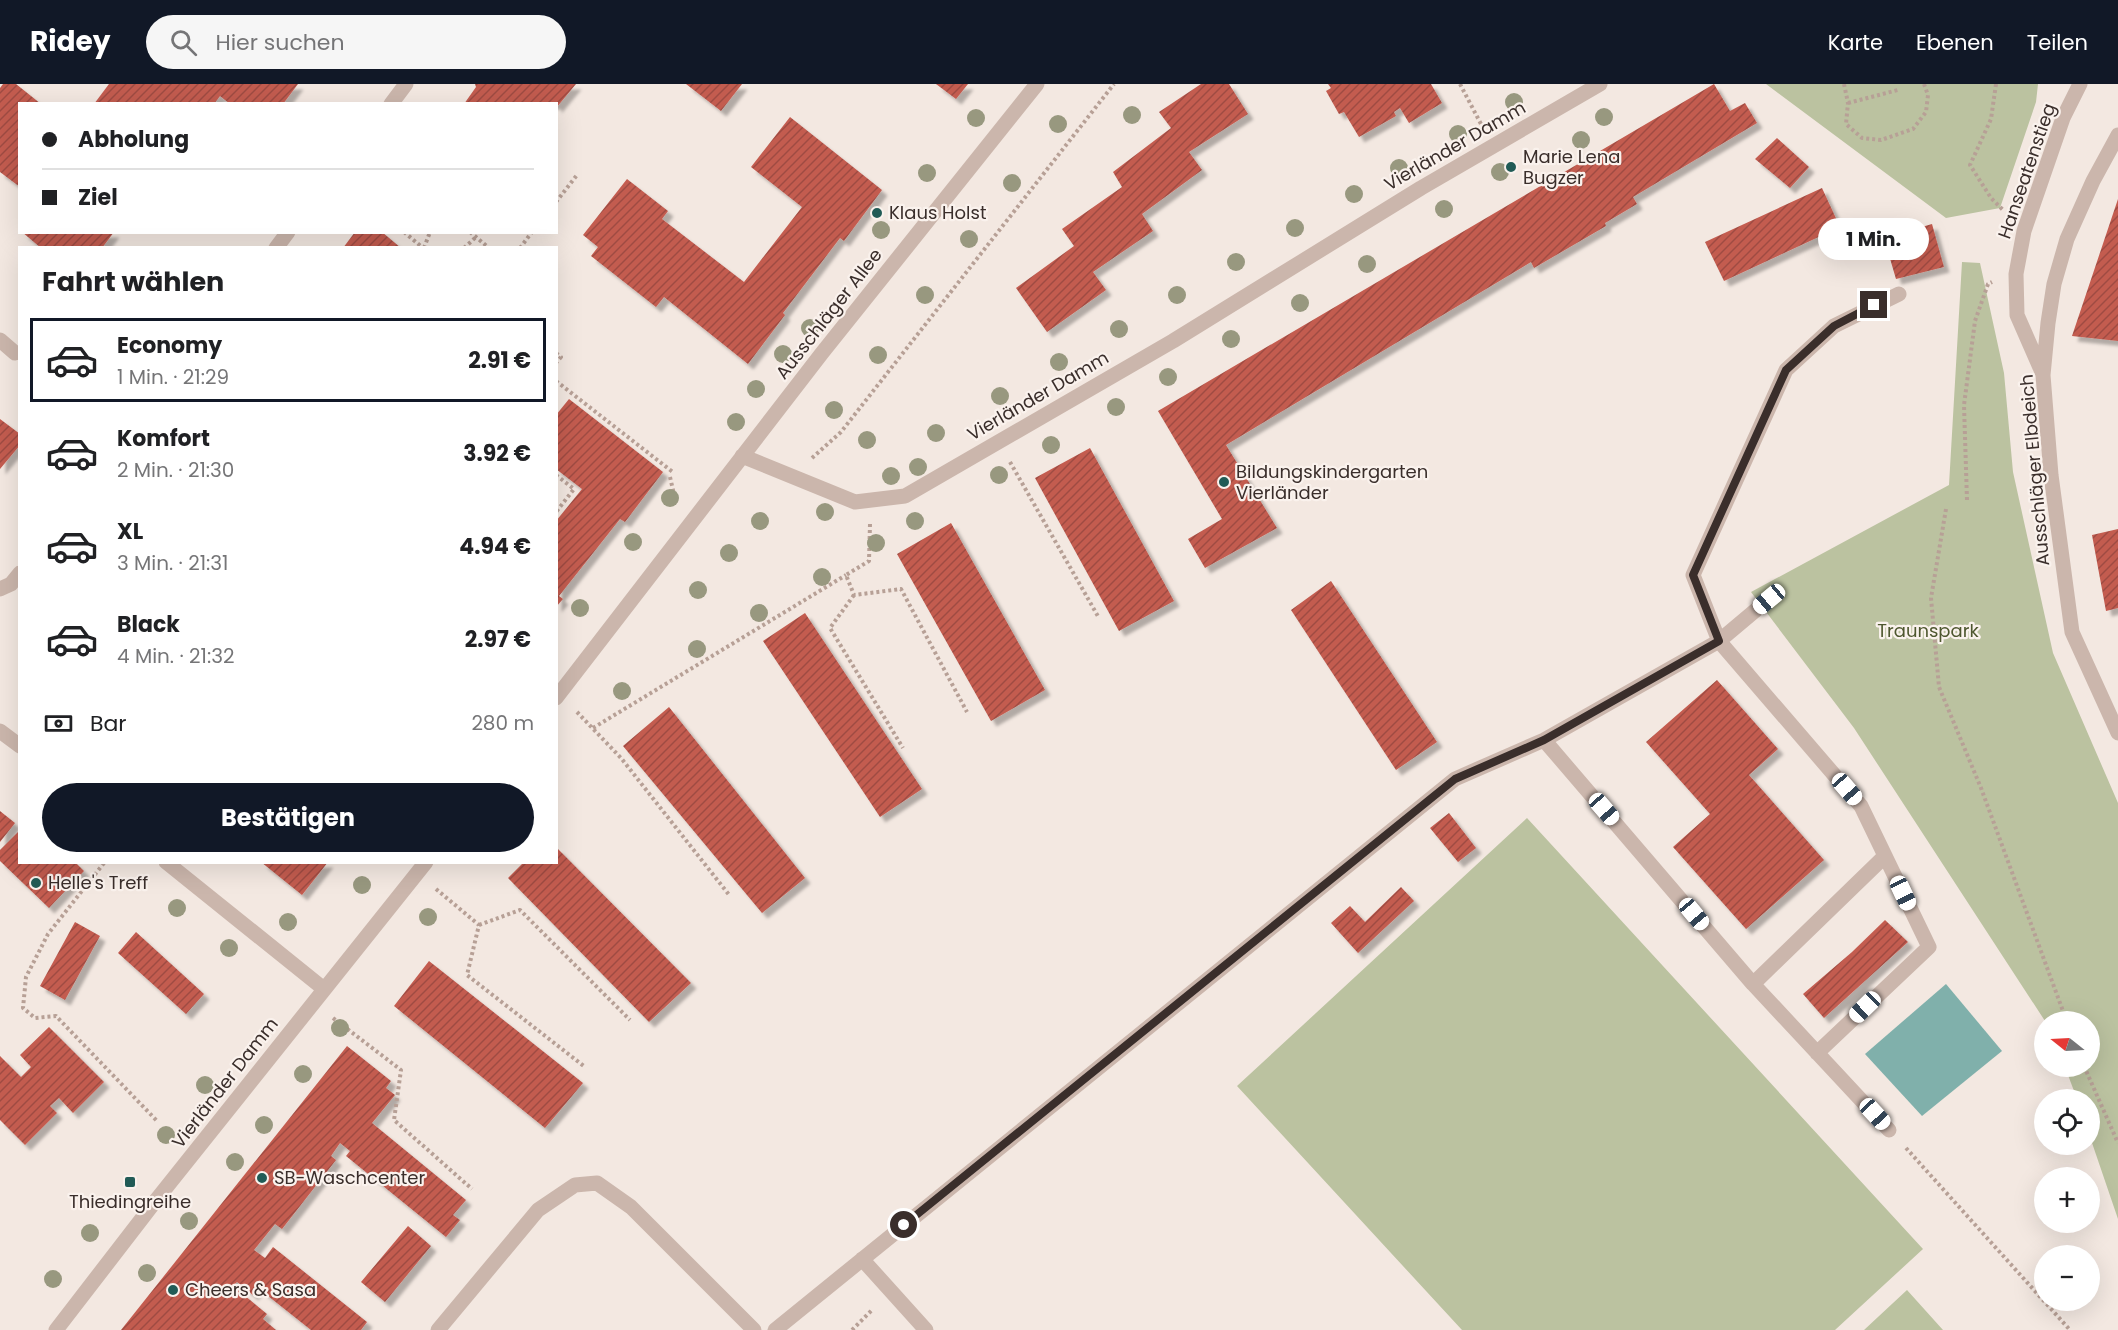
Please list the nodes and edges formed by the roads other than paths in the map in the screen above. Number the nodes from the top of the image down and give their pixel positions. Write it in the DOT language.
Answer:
graph roads {
  1 [pos="406,84"];
  2 [pos="1036,84"];
  3 [pos="1600,84"];
  4 [pos="2080,84"];
  5 [pos="392,102"];
  6 [pos="2118,135"];
  7 [pos="1899,294"];
  8 [pos="0,340"];
  9 [pos="15,353"];
  10 [pos="2043,375"];
  11 [pos="742,456"];
  12 [pos="18,575"];
  13 [pos="0,589"];
  14 [pos="1769,599"];
  15 [pos="1719,641"];
  16 [pos="558,696"];
  17 [pos="0,731"];
  18 [pos="2118,733"];
  19 [pos="1544,740"];
  20 [pos="18,744"];
  21 [pos="1885,856"];
  22 [pos="168,864"];
  23 [pos="421,868"];
  24 [pos="1753,984"];
  25 [pos="324,989"];
  26 [pos="1817,1053"];
  27 [pos="1889,1130"];
  28 [pos="862,1258"];
  29 [pos="56,1330"];
  30 [pos="438,1330"];
  31 [pos="754,1330"];
  32 [pos="775,1330"];
  33 [pos="926,1330"];
  1 -- 5 [label="street"];
  2 -- 11 [label="street, Ausschläger Allee"];
  3 -- 11 [label="street, Vierländer Damm"];
  4 -- 10 [label="street, Hanseatenstieg"];
  6 -- 10 [label="street, Ausschläger Elbdeich"];
  7 -- 15 [label="street"];
  8 -- 9 [label="street"];
  10 -- 18 [label="street, Ausschläger Elbdeich"];
  11 -- 16 [label="street"];
  12 -- 13 [label="street"];
  14 -- 15 [label="street"];
  15 -- 19 [label="street"];
  15 -- 21 [label="street"];
  17 -- 20 [label="street"];
  19 -- 24 [label="street"];
  19 -- 28 [label="street"];
  21 -- 24 [label="street"];
  21 -- 26 [label="street"];
  22 -- 25 [label="street"];
  23 -- 25 [label="street, Vierländer Damm"];
  24 -- 26 [label="street"];
  25 -- 29 [label="street, Vierländer Damm"];
  26 -- 27 [label="street"];
  28 -- 32 [label="street"];
  28 -- 33 [label="street"];
  30 -- 31 [label="street"];
}
